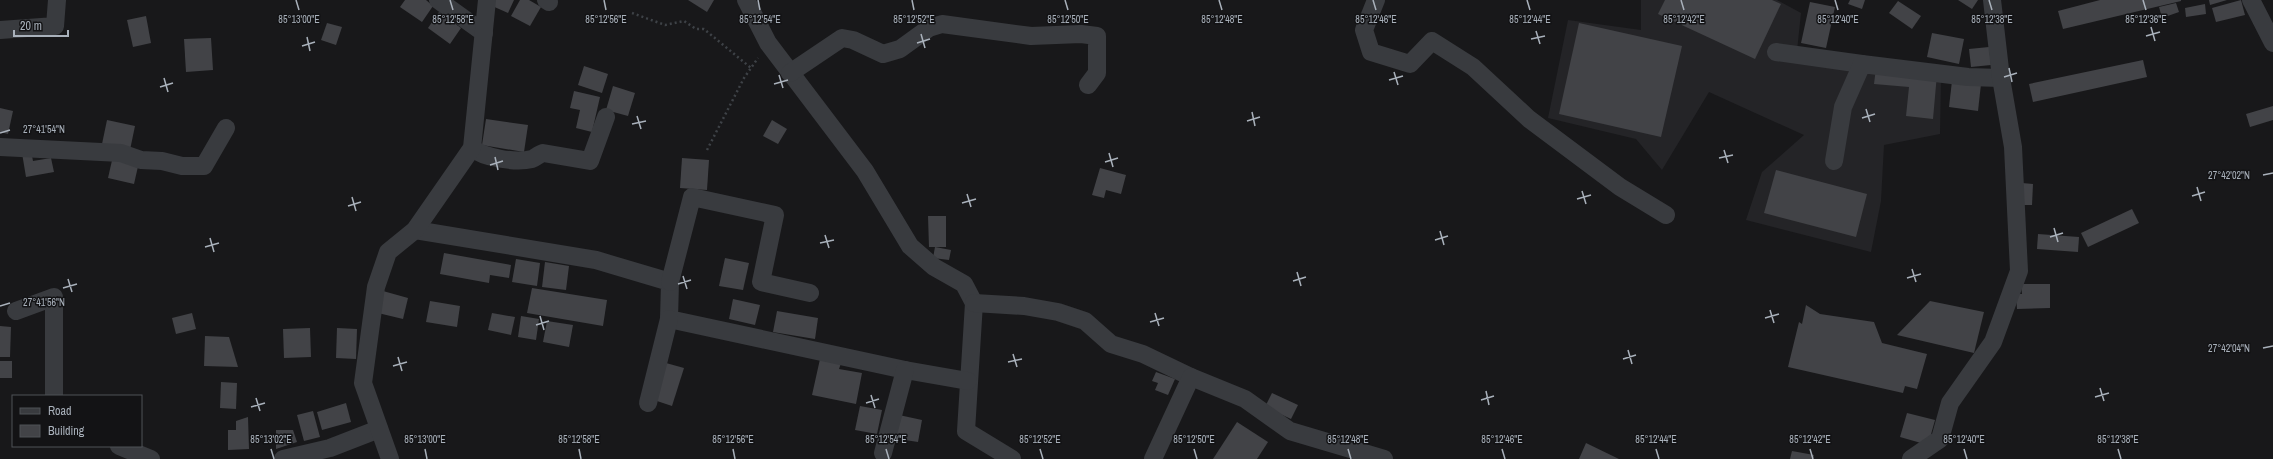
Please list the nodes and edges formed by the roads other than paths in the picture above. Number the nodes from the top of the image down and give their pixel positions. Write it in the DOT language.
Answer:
graph roads {
  1 [pos="57,0"];
  2 [pos="438,0"];
  3 [pos="487,0"];
  4 [pos="746,0"];
  5 [pos="1376,0"];
  6 [pos="1992,0"];
  7 [pos="2251,0"];
  8 [pos="0,30"];
  9 [pos="484,33"];
  10 [pos="2273,43"];
  11 [pos="1776,52"];
  12 [pos="1862,64"];
  13 [pos="790,73"];
  14 [pos="2001,78"];
  15 [pos="1088,85"];
  16 [pos="606,117"];
  17 [pos="226,128"];
  18 [pos="0,147"];
  19 [pos="472,148"];
  20 [pos="1834,162"];
  21 [pos="1666,215"];
  22 [pos="415,230"];
  23 [pos="670,282"];
  24 [pos="810,293"];
  25 [pos="974,303"];
  26 [pos="16,311"];
  27 [pos="669,320"];
  28 [pos="905,370"];
  29 [pos="1191,377"];
  30 [pos="968,381"];
  31 [pos="54,395"];
  32 [pos="648,403"];
  33 [pos="379,429"];
  34 [pos="121,447"];
  35 [pos="883,453"];
  36 [pos="292,458"];
  37 [pos="151,459"];
  38 [pos="390,459"];
  39 [pos="1012,459"];
  40 [pos="1153,459"];
  41 [pos="1384,459"];
  42 [pos="1911,459"];
  1 -- 8 [label="street"];
  2 -- 9 [label="street"];
  3 -- 9 [label="street"];
  4 -- 13 [label="street"];
  5 -- 21 [label="street"];
  6 -- 14 [label="street"];
  7 -- 10 [label="street"];
  9 -- 19 [label="street"];
  11 -- 12 [label="street"];
  12 -- 14 [label="street"];
  12 -- 20 [label="street"];
  13 -- 15 [label="street"];
  13 -- 25 [label="street"];
  14 -- 42 [label="street"];
  16 -- 19 [label="street"];
  17 -- 18 [label="street"];
  19 -- 22 [label="street"];
  22 -- 23 [label="street"];
  22 -- 33 [label="street"];
  23 -- 24 [label="street"];
  23 -- 27 [label="street"];
  25 -- 29 [label="street"];
  25 -- 30 [label="street"];
  26 -- 31 [label="street"];
  27 -- 28 [label="street"];
  27 -- 32 [label="street"];
  28 -- 30 [label="street"];
  28 -- 35 [label="street"];
  29 -- 40 [label="street"];
  29 -- 41 [label="street"];
  30 -- 39 [label="street"];
  33 -- 36 [label="street"];
  33 -- 38 [label="street"];
  34 -- 37 [label="street"];
}
